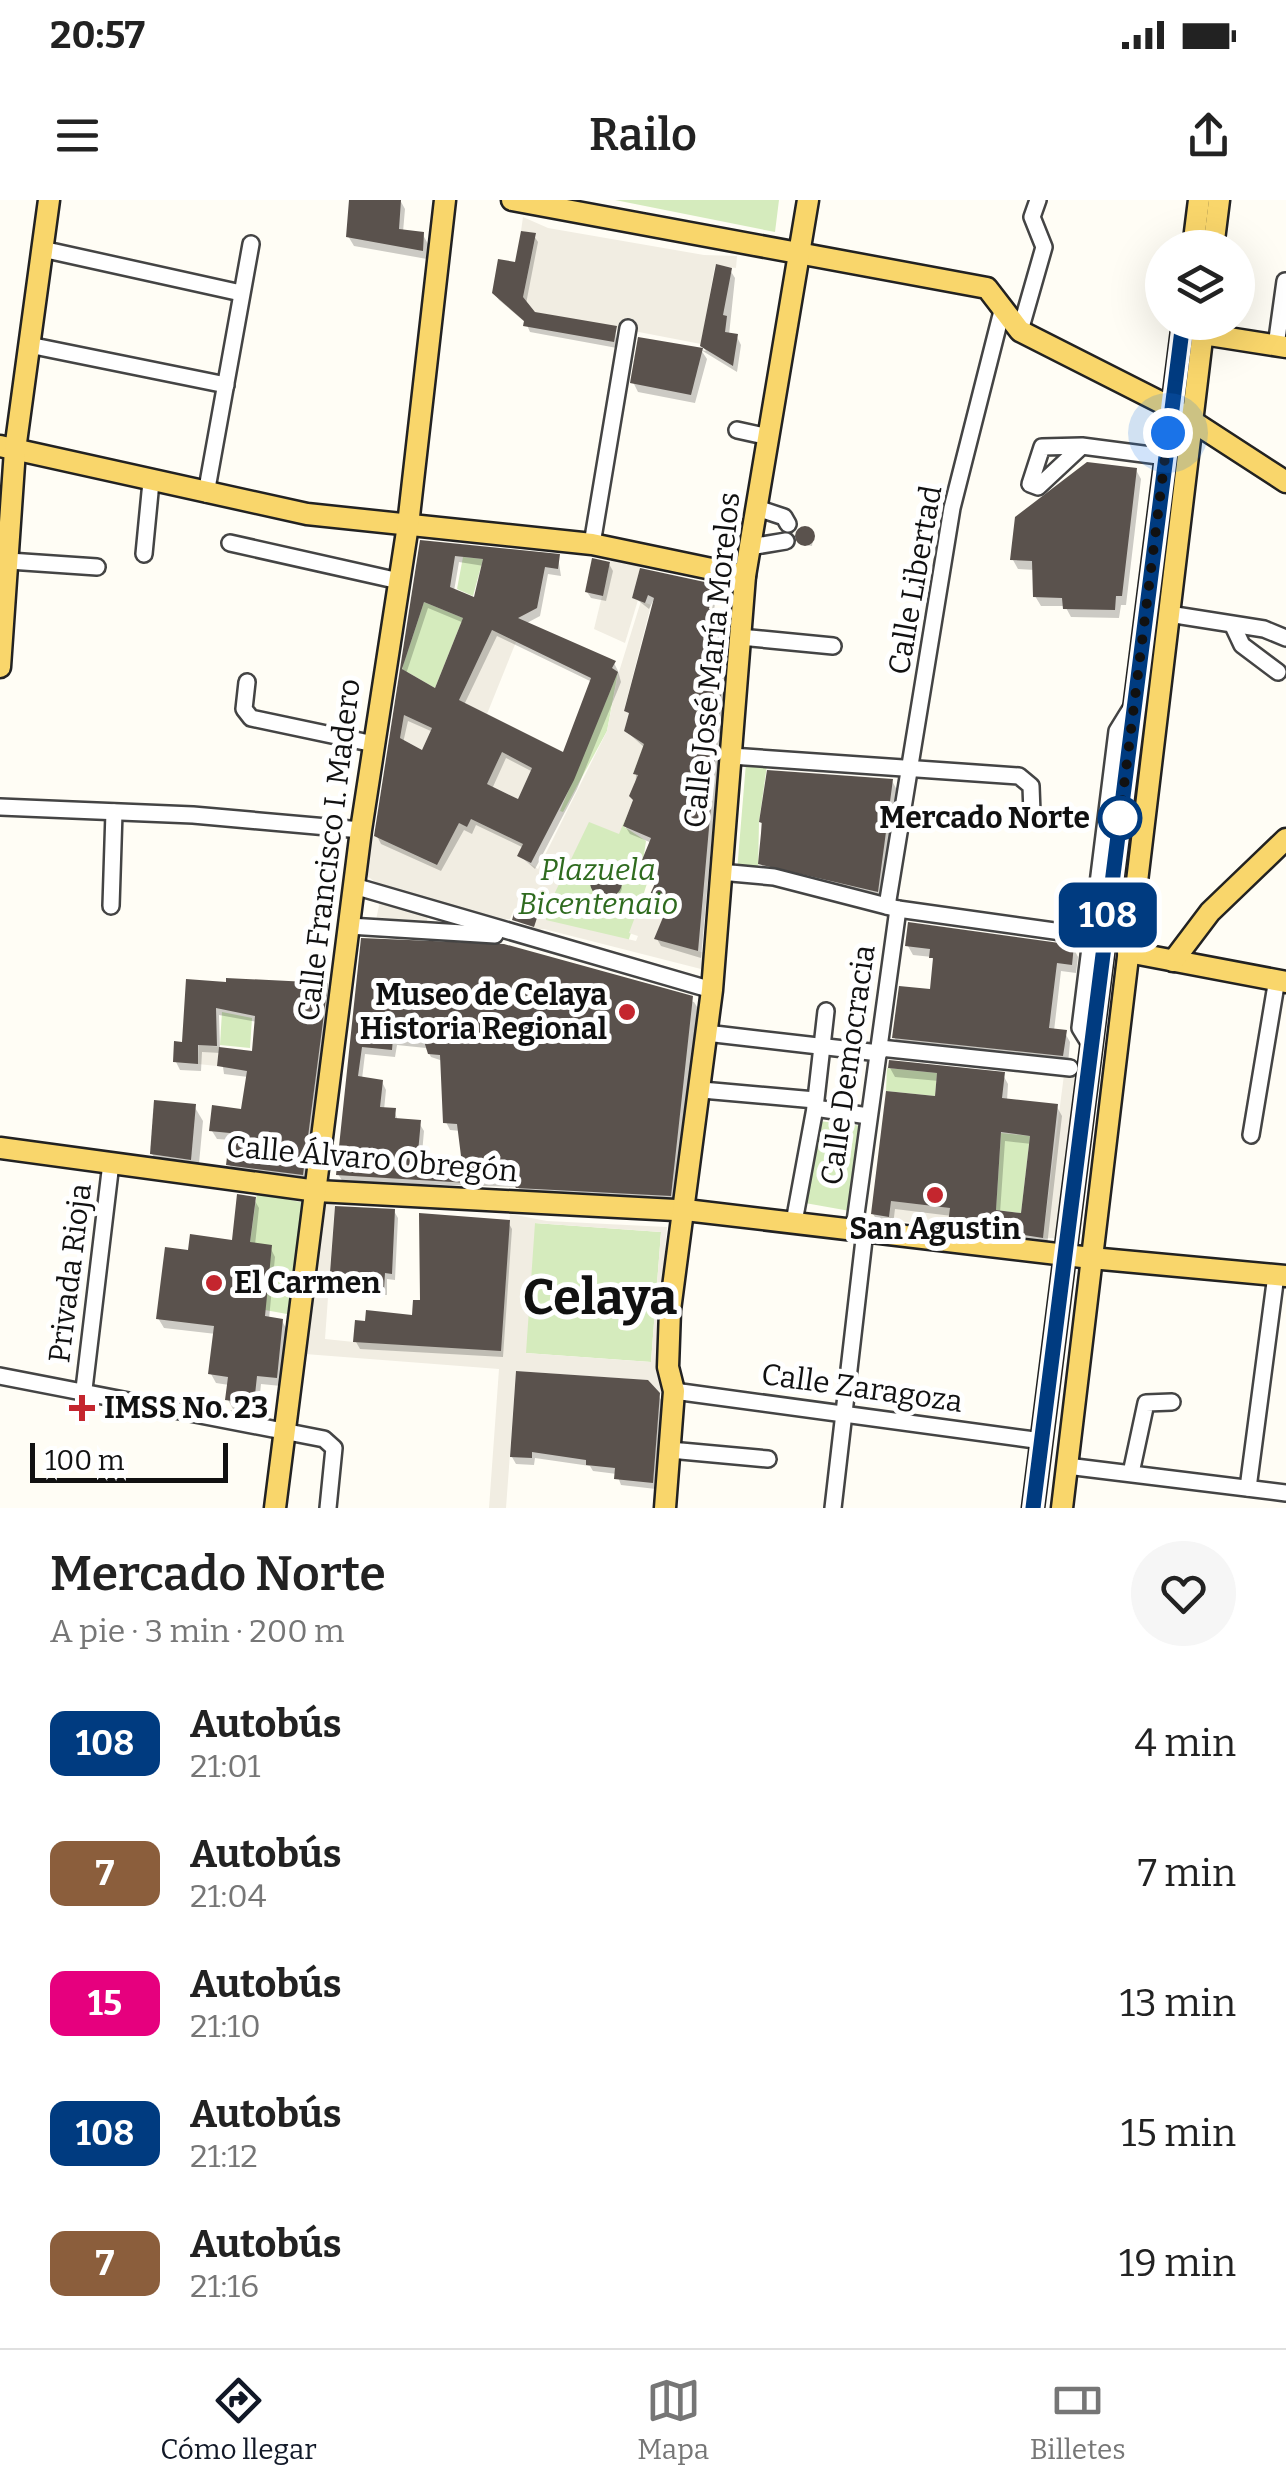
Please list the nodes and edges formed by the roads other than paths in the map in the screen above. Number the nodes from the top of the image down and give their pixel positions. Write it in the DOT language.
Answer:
graph roads {
  1 [pos="445,200"];
  2 [pos="554,200"];
  3 [pos="808,200"];
  4 [pos="1038,200"];
  5 [pos="1199,200"];
  6 [pos="1219,200"];
  7 [pos="47,201"];
  8 [pos="525,201"];
  9 [pos="1195,230"];
  10 [pos="1215,230"];
  11 [pos="251,244"];
  12 [pos="800,248"];
  13 [pos="42,249"];
  14 [pos="1285,281"];
  15 [pos="242,293"];
  16 [pos="1002,311"];
  17 [pos="628,328"];
  18 [pos="1020,331"];
  19 [pos="1181,340"];
  20 [pos="1202,340"];
  21 [pos="1252,340"];
  22 [pos="29,345"];
  23 [pos="1281,347"];
  24 [pos="226,385"];
  25 [pos="1172,408"];
  26 [pos="1193,422"];
  27 [pos="737,430"];
  28 [pos="769,437"];
  29 [pos="1082,446"];
  30 [pos="8,448"];
  31 [pos="1166,457"];
  32 [pos="1286,482"];
  33 [pos="150,488"];
  34 [pos="206,494"];
  35 [pos="756,508"];
  36 [pos="408,525"];
  37 [pos="230,543"];
  38 [pos="592,544"];
  39 [pos="750,546"];
  40 [pos="144,554"];
  41 [pos="97,567"];
  42 [pos="6,568"];
  43 [pos="745,576"];
  44 [pos="399,581"];
  45 [pos="1169,614"];
  46 [pos="1234,628"];
  47 [pos="740,637"];
  48 [pos="1286,638"];
  49 [pos="833,646"];
  50 [pos="0,666"];
  51 [pos="1278,672"];
  52 [pos="248,682"];
  53 [pos="1135,701"];
  54 [pos="374,744"];
  55 [pos="731,756"];
  56 [pos="910,768"];
  57 [pos="0,808"];
  58 [pos="114,812"];
  59 [pos="1032,814"];
  60 [pos="361,830"];
  61 [pos="1286,839"];
  62 [pos="894,860"];
  63 [pos="720,872"];
  64 [pos="354,886"];
  65 [pos="110,906"];
  66 [pos="892,908"];
  67 [pos="350,926"];
  68 [pos="519,936"];
  69 [pos="1090,936"];
  70 [pos="1128,952"];
  71 [pos="1173,960"];
  72 [pos="1282,981"];
  73 [pos="712,990"];
  74 [pos="826,1011"];
  75 [pos="706,1033"];
  76 [pos="822,1046"];
  77 [pos="1091,1046"];
  78 [pos="879,1051"];
  79 [pos="1070,1068"];
  80 [pos="702,1090"];
  81 [pos="815,1104"];
  82 [pos="868,1116"];
  83 [pos="1251,1135"];
  84 [pos="0,1148"];
  85 [pos="111,1163"];
  86 [pos="317,1191"];
  87 [pos="681,1211"];
  88 [pos="794,1222"];
  89 [pos="859,1230"];
  90 [pos="1063,1255"];
  91 [pos="1091,1258"];
  92 [pos="1281,1275"];
  93 [pos="0,1376"];
  94 [pos="84,1389"];
  95 [pos="674,1391"];
  96 [pos="1172,1402"];
  97 [pos="843,1413"];
  98 [pos="283,1431"];
  99 [pos="1042,1441"];
  100 [pos="670,1450"];
  101 [pos="768,1459"];
  102 [pos="1067,1466"];
  103 [pos="1131,1474"];
  104 [pos="1248,1488"];
  105 [pos="1286,1493"];
  106 [pos="275,1508"];
  107 [pos="328,1508"];
  108 [pos="666,1508"];
  109 [pos="833,1508"];
  110 [pos="1033,1508"];
  111 [pos="1062,1508"];
  1 -- 36 [label="main road, Calle Francisco I. Madero"];
  2 -- 12 [label="street"];
  3 -- 12 [label="main road, Calle José María Morelos"];
  4 -- 18 [label="street"];
  5 -- 9 [label="main road"];
  6 -- 10 [label="main road"];
  7 -- 13 [label="main road"];
  8 -- 12 [label="main road"];
  11 -- 15 [label="street"];
  12 -- 16 [label="main road"];
  12 -- 28 [label="main road, Calle José María Morelos"];
  13 -- 15 [label="street"];
  13 -- 22 [label="main road"];
  14 -- 23 [label="street"];
  15 -- 24 [label="street"];
  16 -- 18 [label="main road"];
  16 -- 56 [label="street, Calle Libertad"];
  17 -- 38 [label="street"];
  18 -- 25 [label="main road"];
  19 -- 25 [label="main road"];
  20 -- 26 [label="main road"];
  21 -- 23 [label="main road"];
  22 -- 24 [label="street"];
  22 -- 30 [label="main road"];
  24 -- 34 [label="street"];
  25 -- 26 [label="main road"];
  25 -- 31 [label="main road"];
  26 -- 32 [label="main road"];
  26 -- 45 [label="main road"];
  27 -- 28 [label="street"];
  28 -- 35 [label="main road, Calle José María Morelos"];
  29 -- 31 [label="street"];
  30 -- 33 [label="main road"];
  30 -- 42 [label="main road"];
  31 -- 53 [label="main road"];
  33 -- 34 [label="main road"];
  33 -- 40 [label="street"];
  34 -- 36 [label="main road"];
  35 -- 39 [label="main road, Calle José María Morelos"];
  35 -- 39 [label="street"];
  36 -- 38 [label="main road"];
  36 -- 44 [label="main road, Calle Francisco I. Madero"];
  37 -- 44 [label="street"];
  38 -- 43 [label="main road"];
  39 -- 43 [label="main road, Calle José María Morelos"];
  41 -- 42 [label="street"];
  42 -- 50 [label="main road"];
  43 -- 47 [label="main road, Calle José María Morelos"];
  44 -- 54 [label="main road, Calle Francisco I. Madero"];
  45 -- 46 [label="street"];
  45 -- 70 [label="main road"];
  46 -- 48 [label="street"];
  46 -- 51 [label="street"];
  47 -- 49 [label="street"];
  47 -- 55 [label="main road, Calle José María Morelos"];
  52 -- 54 [label="street"];
  53 -- 69 [label="street"];
  53 -- 77 [label="main road"];
  54 -- 60 [label="main road, Calle Francisco I. Madero"];
  55 -- 56 [label="street"];
  55 -- 63 [label="main road, Calle José María Morelos"];
  56 -- 59 [label="street"];
  56 -- 62 [label="street, Calle Libertad"];
  57 -- 58 [label="street"];
  58 -- 60 [label="street"];
  58 -- 65 [label="street"];
  60 -- 64 [label="main road, Calle Francisco I. Madero"];
  61 -- 71 [label="main road"];
  62 -- 66 [label="street, Calle Democracia"];
  63 -- 66 [label="street"];
  63 -- 73 [label="main road, Calle José María Morelos"];
  64 -- 67 [label="main road, Calle Francisco I. Madero"];
  64 -- 68 [label="street"];
  66 -- 69 [label="street"];
  66 -- 78 [label="street, Calle Democracia"];
  67 -- 68 [label="street"];
  67 -- 86 [label="main road, Calle Francisco I. Madero"];
  68 -- 73 [label="street"];
  69 -- 77 [label="street"];
  70 -- 71 [label="main road"];
  70 -- 91 [label="main road"];
  71 -- 72 [label="main road"];
  72 -- 83 [label="street"];
  73 -- 75 [label="main road, Calle José María Morelos"];
  74 -- 76 [label="street"];
  75 -- 76 [label="street"];
  75 -- 80 [label="main road, Calle José María Morelos"];
  76 -- 78 [label="street"];
  76 -- 81 [label="street"];
  77 -- 90 [label="main road"];
  78 -- 79 [label="street"];
  78 -- 82 [label="street, Calle Democracia"];
  80 -- 81 [label="street"];
  80 -- 87 [label="main road, Calle José María Morelos"];
  81 -- 82 [label="street"];
  81 -- 88 [label="street"];
  82 -- 89 [label="street, Calle Democracia"];
  84 -- 85 [label="main road, Calle Álvaro Obregón"];
  85 -- 86 [label="main road, Calle Álvaro Obregón"];
  85 -- 94 [label="street, Privada Rioja"];
  86 -- 87 [label="main road, Calle Álvaro Obregón"];
  86 -- 98 [label="main road, Calle Francisco I. Madero"];
  87 -- 88 [label="main road, Calle Álvaro Obregón"];
  87 -- 95 [label="main road, Calle José María Morelos"];
  88 -- 89 [label="main road, Calle Álvaro Obregón"];
  89 -- 90 [label="main road, Calle Álvaro Obregón"];
  89 -- 97 [label="street, Calle Democracia"];
  90 -- 91 [label="main road, Calle Álvaro Obregón"];
  90 -- 99 [label="main road"];
  91 -- 92 [label="main road, Calle Álvaro Obregón"];
  91 -- 102 [label="main road"];
  92 -- 104 [label="street"];
  93 -- 94 [label="street"];
  94 -- 98 [label="street"];
  95 -- 97 [label="street, Calle Zaragoza"];
  95 -- 100 [label="main road, Calle José María Morelos"];
  96 -- 103 [label="street"];
  97 -- 99 [label="street, Calle Zaragoza"];
  97 -- 109 [label="street, Calle Democracia"];
  98 -- 106 [label="main road, Calle Francisco I. Madero"];
  98 -- 107 [label="street"];
  99 -- 110 [label="main road"];
  100 -- 101 [label="street"];
  100 -- 108 [label="main road, Calle José María Morelos"];
  102 -- 103 [label="street"];
  102 -- 111 [label="main road"];
  103 -- 104 [label="street"];
  104 -- 105 [label="street"];
}
